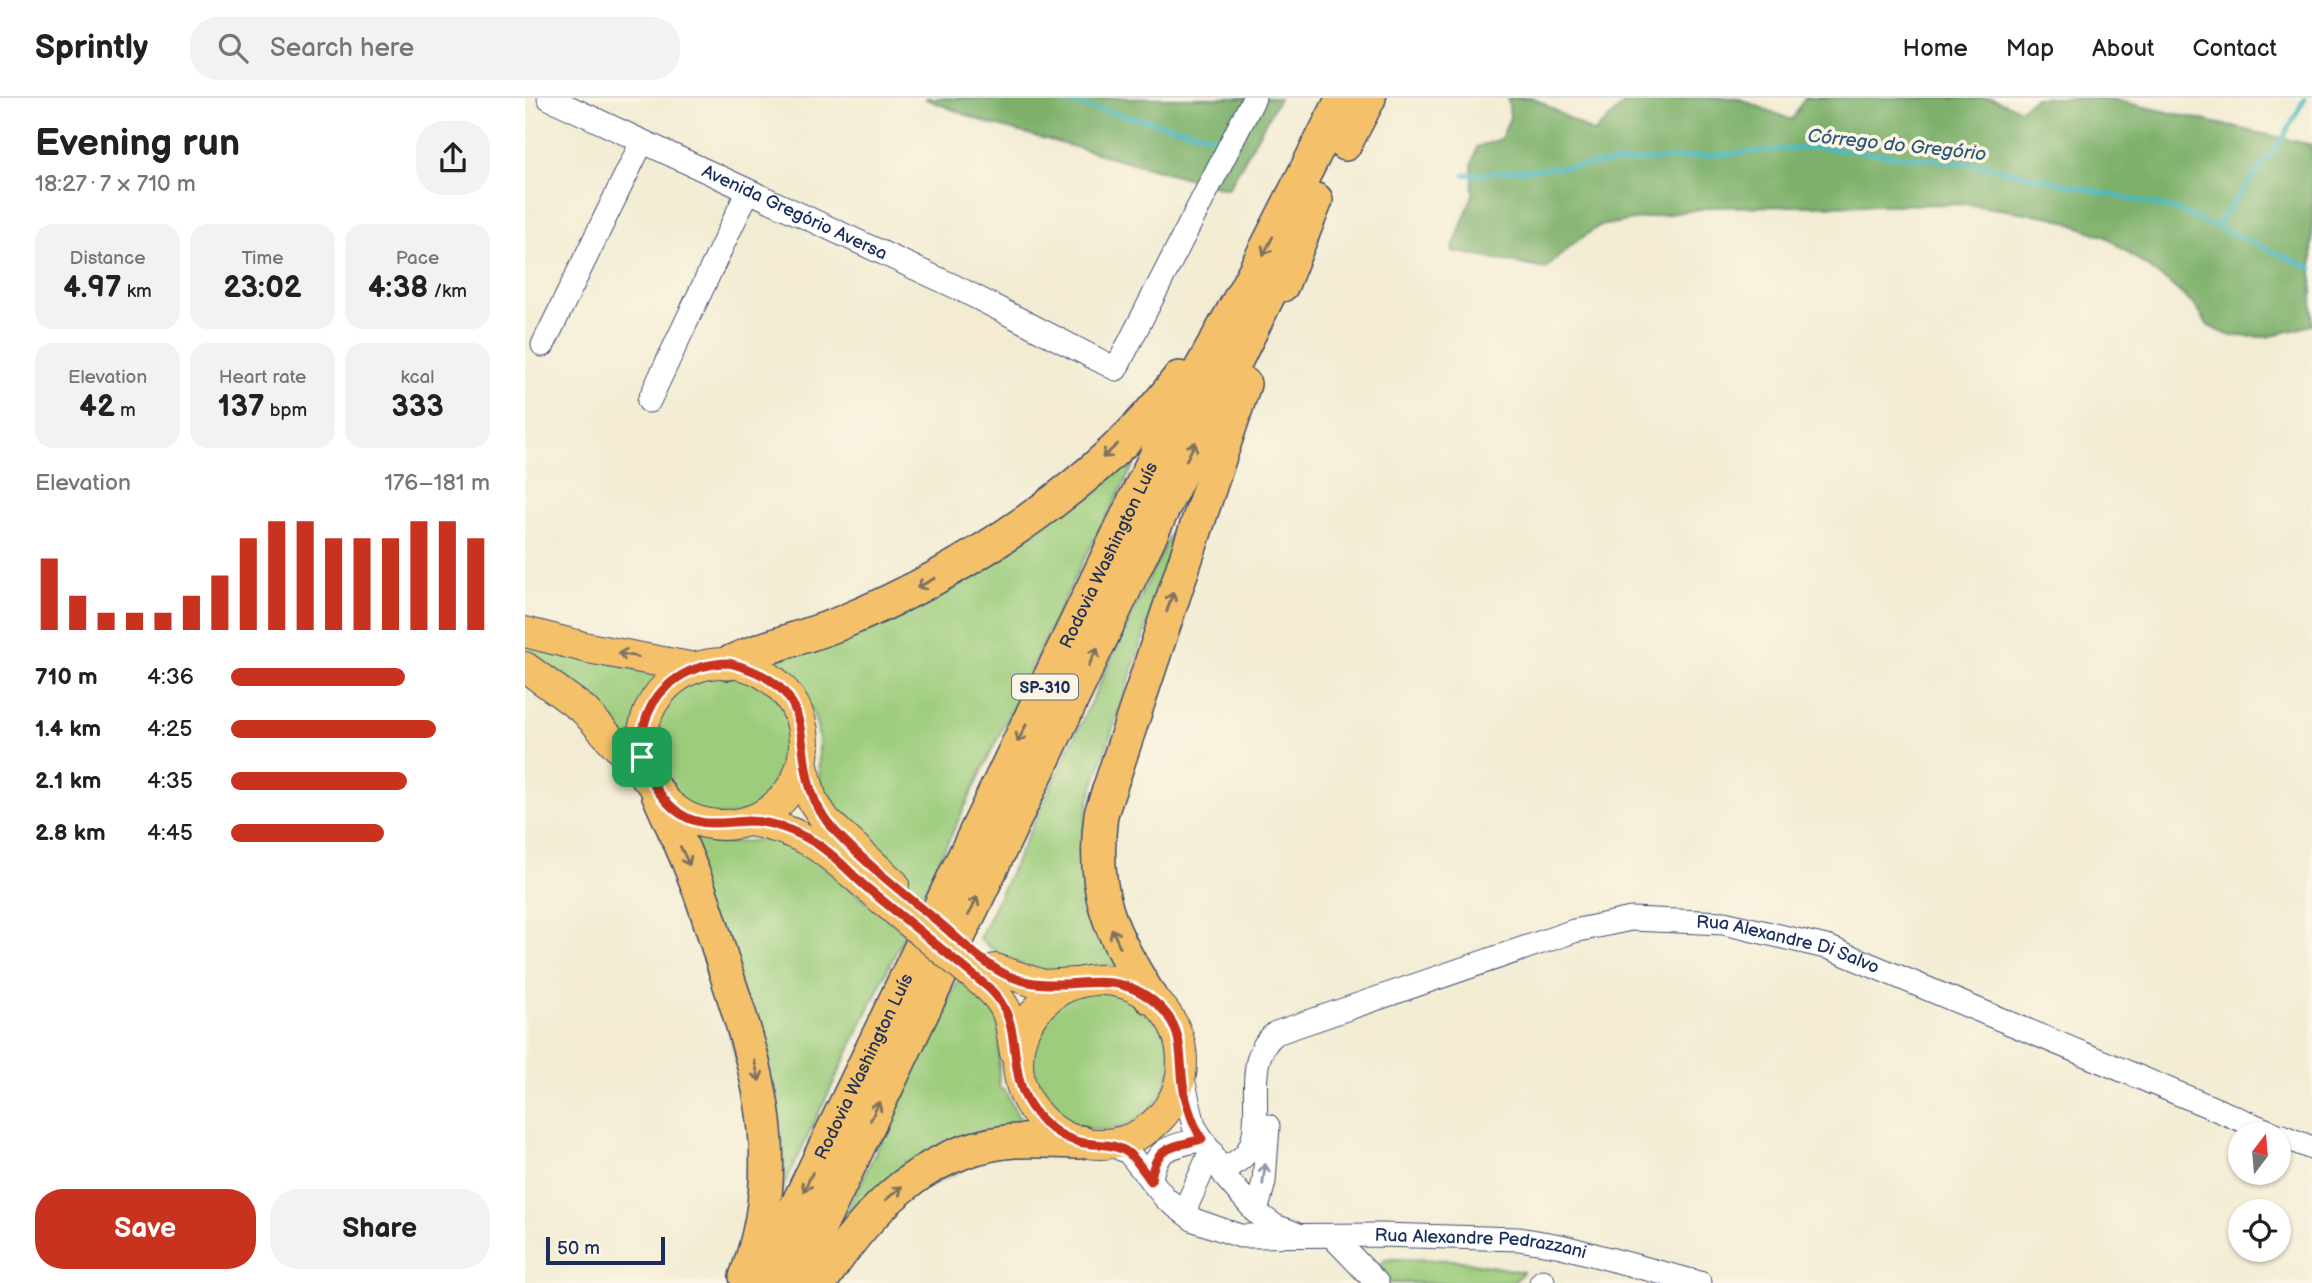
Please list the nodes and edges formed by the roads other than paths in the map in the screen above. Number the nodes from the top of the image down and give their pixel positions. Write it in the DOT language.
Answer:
graph roads {
  1 [pos="549,98"];
  2 [pos="1254,98"];
  3 [pos="1343,98"];
  4 [pos="1369,98"];
  5 [pos="642,142"];
  6 [pos="748,191"];
  7 [pos="1316,200"];
  8 [pos="1247,286"];
  9 [pos="543,345"];
  10 [pos="649,401"];
  11 [pos="525,632"];
  12 [pos="729,663"];
  13 [pos="525,667"];
  14 [pos="695,668"];
  15 [pos="802,762"];
  16 [pos="655,789"];
  17 [pos="749,821"];
  18 [pos="886,891"];
  19 [pos="992,979"];
  20 [pos="1079,983"];
  21 [pos="1150,997"];
  22 [pos="1286,1031"];
  23 [pos="1018,1068"];
  24 [pos="1182,1075"];
  25 [pos="2246,1122"];
  26 [pos="2291,1140"];
  27 [pos="1095,1143"];
  28 [pos="2312,1148"];
  29 [pos="1211,1153"];
  30 [pos="1151,1181"];
  31 [pos="1184,1212"];
  32 [pos="1256,1212"];
  33 [pos="1220,1231"];
  34 [pos="1300,1235"];
  35 [pos="1380,1235"];
  36 [pos="1332,1236"];
  37 [pos="1373,1282"];
  38 [pos="744,1283"];
  39 [pos="759,1283"];
  40 [pos="793,1283"];
  41 [pos="820,1283"];
  42 [pos="1700,1283"];
  1 -- 5 [label="street, Avenida Gregório Aversa"];
  2 -- 6 [label="street, Avenida Gregório Aversa"];
  3 -- 8 [label="highway, Rodovia Washington Luís / SP-310, one-way"];
  4 -- 7 [label="highway, Rodovia Washington Luís / SP-310"];
  5 -- 6 [label="street, Avenida Gregório Aversa"];
  5 -- 9 [label="street"];
  6 -- 10 [label="street"];
  21 -- 7 [label="highway, one-way"];
  40 -- 7 [label="highway, Rodovia Washington Luís / SP-310, one-way"];
  8 -- 12 [label="highway, one-way"];
  8 -- 39 [label="highway, Rodovia Washington Luís / SP-310, one-way"];
  14 -- 11 [label="main road, one-way"];
  12 -- 14 [label="main road"];
  12 -- 15 [label="main road"];
  13 -- 16 [label="main road"];
  14 -- 16 [label="main road"];
  15 -- 17 [label="main road"];
  15 -- 18 [label="main road"];
  16 -- 17 [label="main road"];
  16 -- 38 [label="highway, one-way"];
  17 -- 18 [label="main road"];
  18 -- 19 [label="main road, bridge"];
  19 -- 20 [label="main road"];
  19 -- 23 [label="main road"];
  20 -- 21 [label="main road"];
  20 -- 23 [label="main road"];
  21 -- 24 [label="main road"];
  22 -- 25 [label="street, Rua Alexandre Di Salvo"];
  22 -- 29 [label="street, Rua Alexandre Di Salvo"];
  32 -- 22 [label="street, one-way"];
  23 -- 27 [label="main road"];
  24 -- 27 [label="main road"];
  24 -- 29 [label="street, Rua Alexandre Pedrazzani"];
  26 -- 28 [label="street, Rua Alexandre Di Salvo"];
  27 -- 30 [label="street, Rua Alexandre Pedrazzani"];
  41 -- 27 [label="highway, one-way"];
  29 -- 30 [label="street, Rua Alexandre Di Salvo"];
  29 -- 31 [label="street"];
  29 -- 32 [label="street, Rua Alexandre Pedrazzani"];
  30 -- 31 [label="street, Rua Alexandre Pedrazzani"];
  31 -- 33 [label="street, Rua Alexandre Pedrazzani"];
  32 -- 33 [label="street"];
  32 -- 34 [label="street, Rua Alexandre Pedrazzani"];
  33 -- 34 [label="street, Rua Alexandre Pedrazzani"];
  34 -- 36 [label="street, Rua Alexandre Pedrazzani"];
  35 -- 36 [label="street, Rua Alexandre Pedrazzani"];
  35 -- 37 [label="street"];
  35 -- 42 [label="street, Rua Alexandre Pedrazzani"];
  36 -- 37 [label="street"];
}
